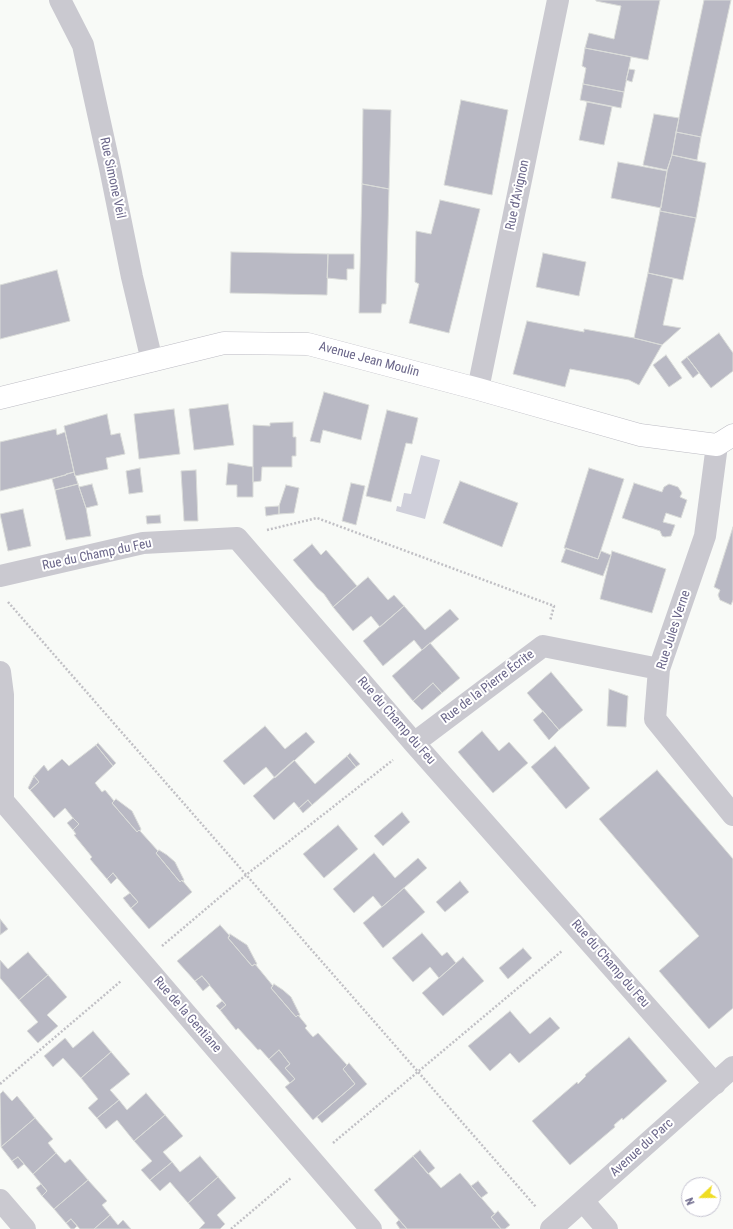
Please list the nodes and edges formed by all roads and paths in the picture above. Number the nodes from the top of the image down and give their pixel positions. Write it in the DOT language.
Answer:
graph roads {
  1 [pos="60,0"];
  2 [pos="558,0"];
  3 [pos="152,361"];
  4 [pos="478,389"];
  5 [pos="0,398"];
  6 [pos="725,440"];
  7 [pos="237,538"];
  8 [pos="0,576"];
  9 [pos="5,599"];
  10 [pos="543,646"];
  11 [pos="660,669"];
  12 [pos="0,672"];
  13 [pos="414,743"];
  14 [pos="2,803"];
  15 [pos="733,815"];
  16 [pos="246,874"];
  17 [pos="583,934"];
  18 [pos="142,963"];
  19 [pos="733,1067"];
  20 [pos="418,1071"];
  21 [pos="0,1084"];
  22 [pos="715,1084"];
  23 [pos="312,1160"];
  24 [pos="0,1200"];
  25 [pos="583,1201"];
  26 [pos="552,1228"];
  27 [pos="24,1229"];
  28 [pos="231,1229"];
  29 [pos="371,1229"];
  30 [pos="607,1229"];
  1 -- 3 [label="street, Rue Simone Veil"];
  2 -- 4 [label="street, Rue d'Avignon"];
  3 -- 4 [label="main road, Avenue Jean Moulin"];
  3 -- 5 [label="main road, Avenue Jean Moulin"];
  4 -- 6 [label="main road, Avenue Jean Moulin"];
  6 -- 11 [label="street, Rue Jules Verne"];
  7 -- 8 [label="street, Rue du Champ du Feu"];
  7 -- 10 [label="path"];
  7 -- 13 [label="street, Rue du Champ du Feu"];
  9 -- 16 [label="path"];
  10 -- 11 [label="street, Rue de la Pierre Écrite"];
  10 -- 13 [label="street, Rue de la Pierre Écrite"];
  11 -- 15 [label="street, Rue Jules Verne"];
  12 -- 14 [label="street"];
  13 -- 16 [label="path"];
  13 -- 17 [label="street, Rue du Champ du Feu"];
  14 -- 18 [label="street, Rue de la Gentiane"];
  16 -- 18 [label="path"];
  16 -- 20 [label="path"];
  17 -- 20 [label="path"];
  17 -- 22 [label="street, Rue du Champ du Feu"];
  18 -- 21 [label="path"];
  18 -- 23 [label="street, Rue de la Gentiane"];
  19 -- 22 [label="street, Avenue du Parc"];
  20 -- 23 [label="path"];
  20 -- 26 [label="path"];
  22 -- 25 [label="street, Avenue du Parc"];
  23 -- 28 [label="path"];
  23 -- 29 [label="street, Rue de la Gentiane"];
  24 -- 27 [label="street"];
  25 -- 26 [label="street, Avenue du Parc"];
  25 -- 30 [label="street"];
}
